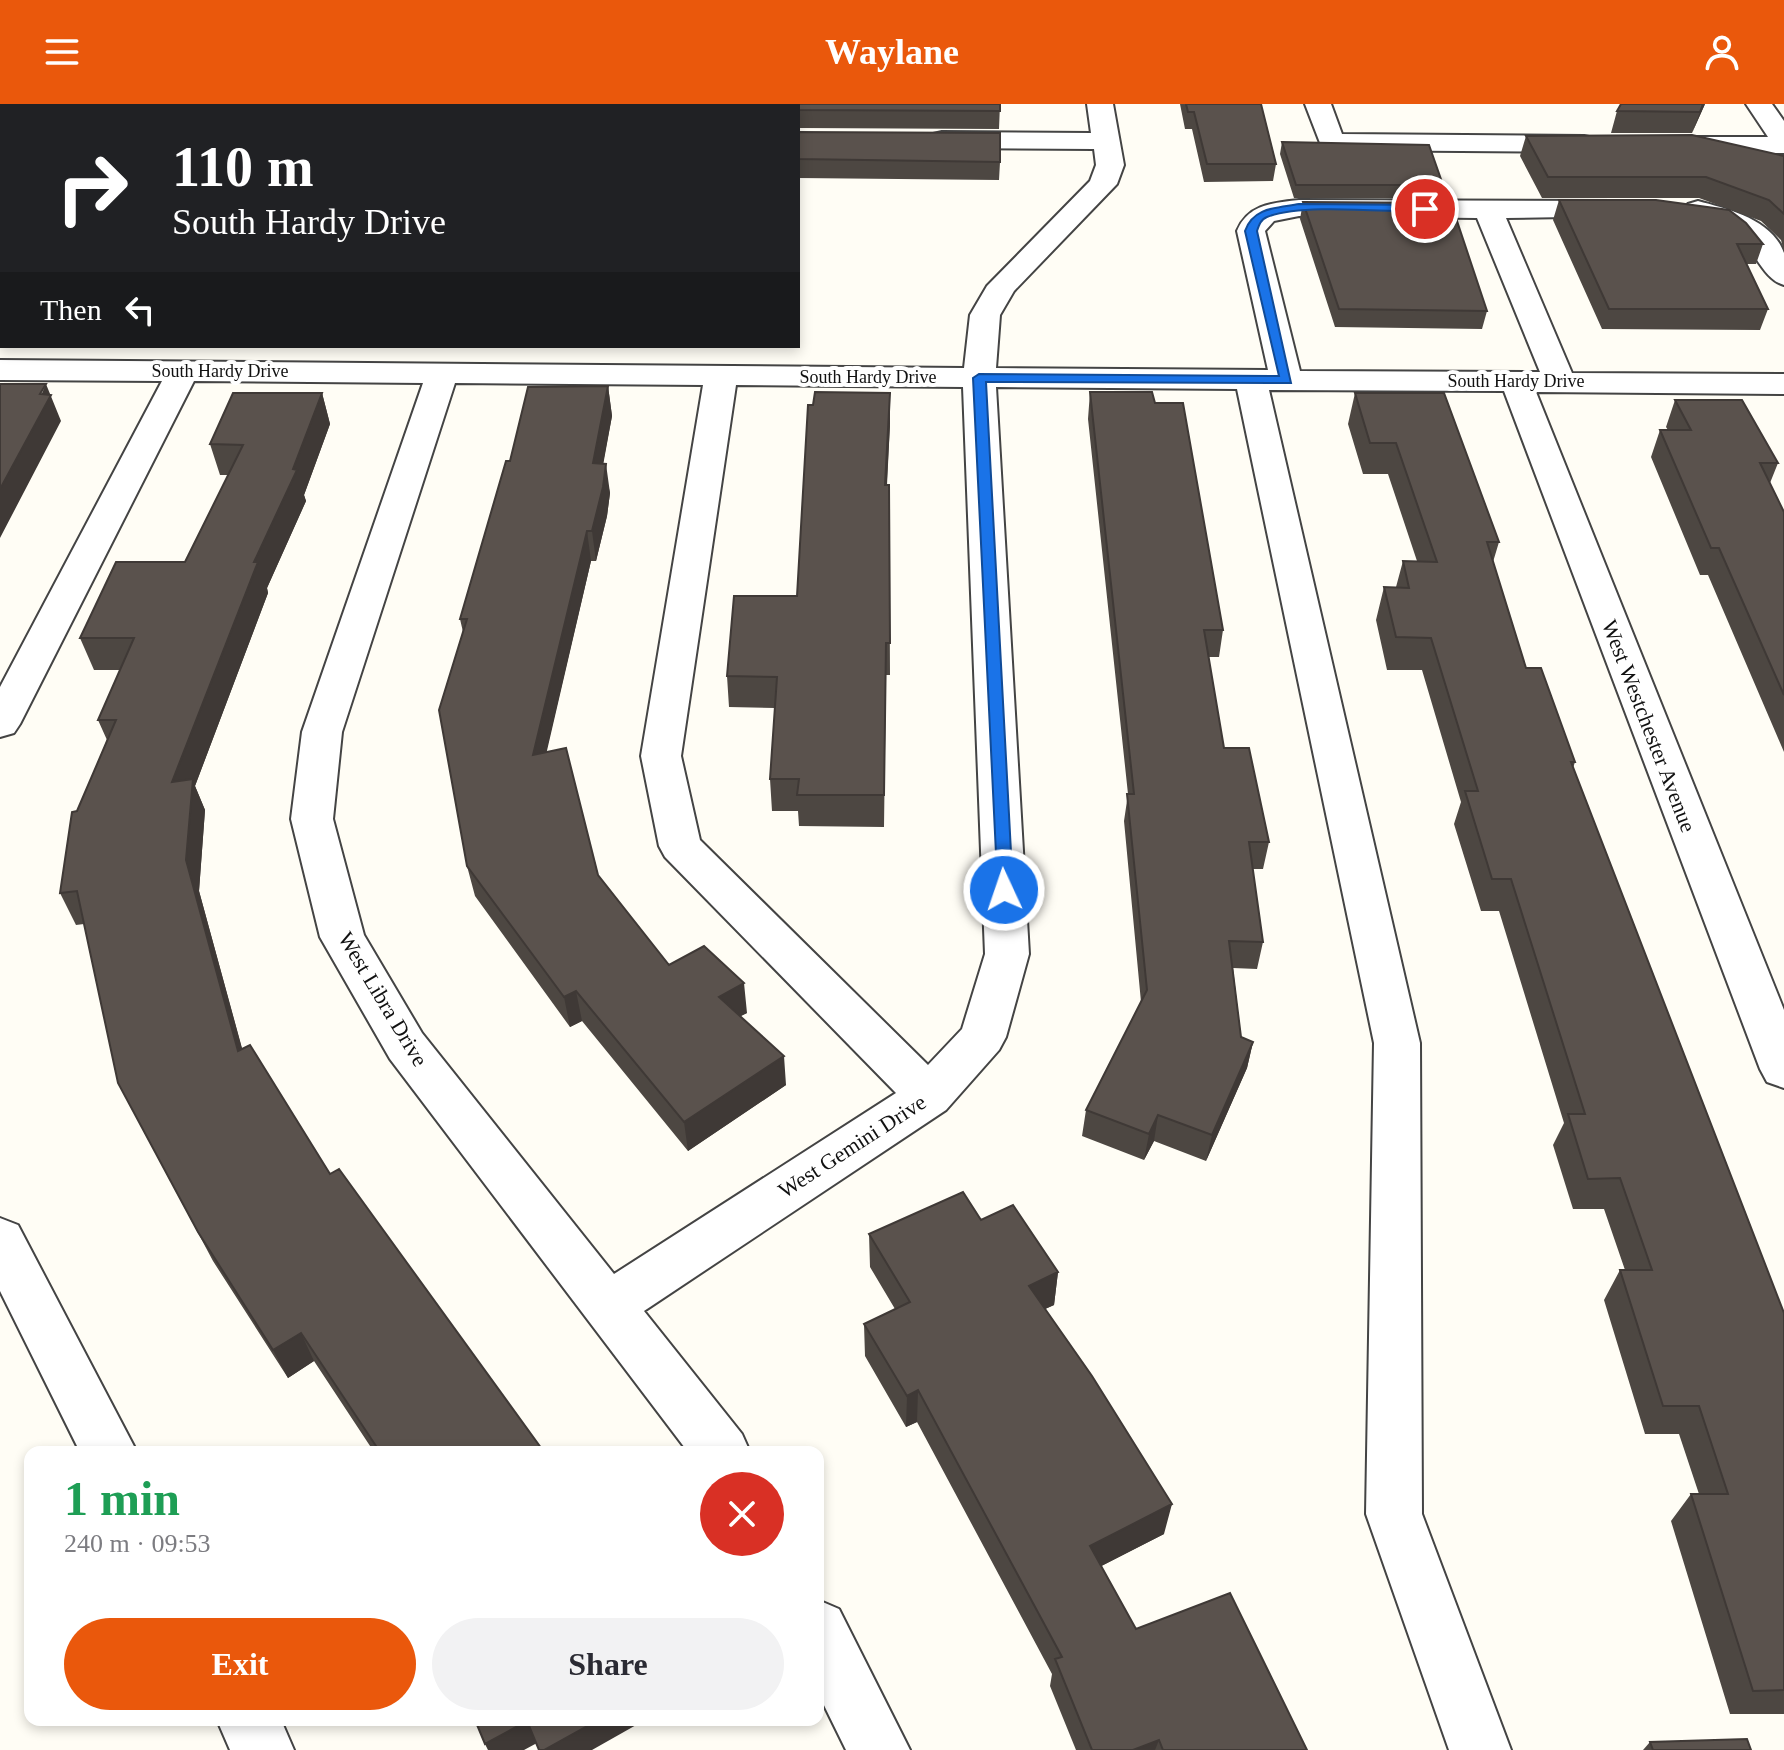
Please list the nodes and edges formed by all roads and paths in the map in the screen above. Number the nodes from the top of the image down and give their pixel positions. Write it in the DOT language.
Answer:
graph roads {
  1 [pos="1318,104"];
  2 [pos="1759,104"];
  3 [pos="1104,122"];
  4 [pos="921,140"];
  5 [pos="1784,143"];
  6 [pos="1612,144"];
  7 [pos="1644,144"];
  8 [pos="1488,209"];
  9 [pos="1638,210"];
  10 [pos="1668,210"];
  11 [pos="1784,276"];
  12 [pos="132,358"];
  13 [pos="396,359"];
  14 [pos="0,370"];
  15 [pos="183,371"];
  16 [pos="443,372"];
  17 [pos="721,376"];
  18 [pos="979,378"];
  19 [pos="1269,380"];
  20 [pos="1516,381"];
  21 [pos="1560,381"];
  22 [pos="1784,384"];
  23 [pos="0,724"];
  24 [pos="1784,1069"];
  25 [pos="929,1096"];
  26 [pos="0,1240"];
  27 [pos="606,1307"];
  28 [pos="106,1446"];
  29 [pos="717,1446"];
  30 [pos="824,1642"];
  31 [pos="251,1726"];
  32 [pos="263,1750"];
  33 [pos="879,1750"];
  34 [pos="1480,1750"];
  1 -- 6 [label="street"];
  2 -- 5 [label="street"];
  3 -- 4 [label="street"];
  3 -- 18 [label="street, West Gemini Drive"];
  5 -- 7 [label="street"];
  8 -- 9 [label="street"];
  8 -- 19 [label="street"];
  8 -- 21 [label="street"];
  10 -- 11 [label="street"];
  12 -- 14 [label="street, South Hardy Drive"];
  12 -- 15 [label="street, South Hardy Drive"];
  13 -- 15 [label="street, South Hardy Drive"];
  13 -- 16 [label="street, South Hardy Drive"];
  15 -- 23 [label="street"];
  16 -- 17 [label="street, South Hardy Drive"];
  16 -- 27 [label="street, West Libra Drive"];
  17 -- 18 [label="street, South Hardy Drive"];
  17 -- 25 [label="street"];
  18 -- 19 [label="street, South Hardy Drive"];
  18 -- 25 [label="street, West Gemini Drive"];
  19 -- 20 [label="street, South Hardy Drive"];
  19 -- 34 [label="street"];
  20 -- 21 [label="street, South Hardy Drive"];
  20 -- 24 [label="street, West Westchester Avenue"];
  21 -- 22 [label="street, South Hardy Drive"];
  25 -- 27 [label="street, West Gemini Drive"];
  26 -- 28 [label="street"];
  27 -- 29 [label="street, West Libra Drive"];
  30 -- 33 [label="street"];
  31 -- 32 [label="street"];
}
